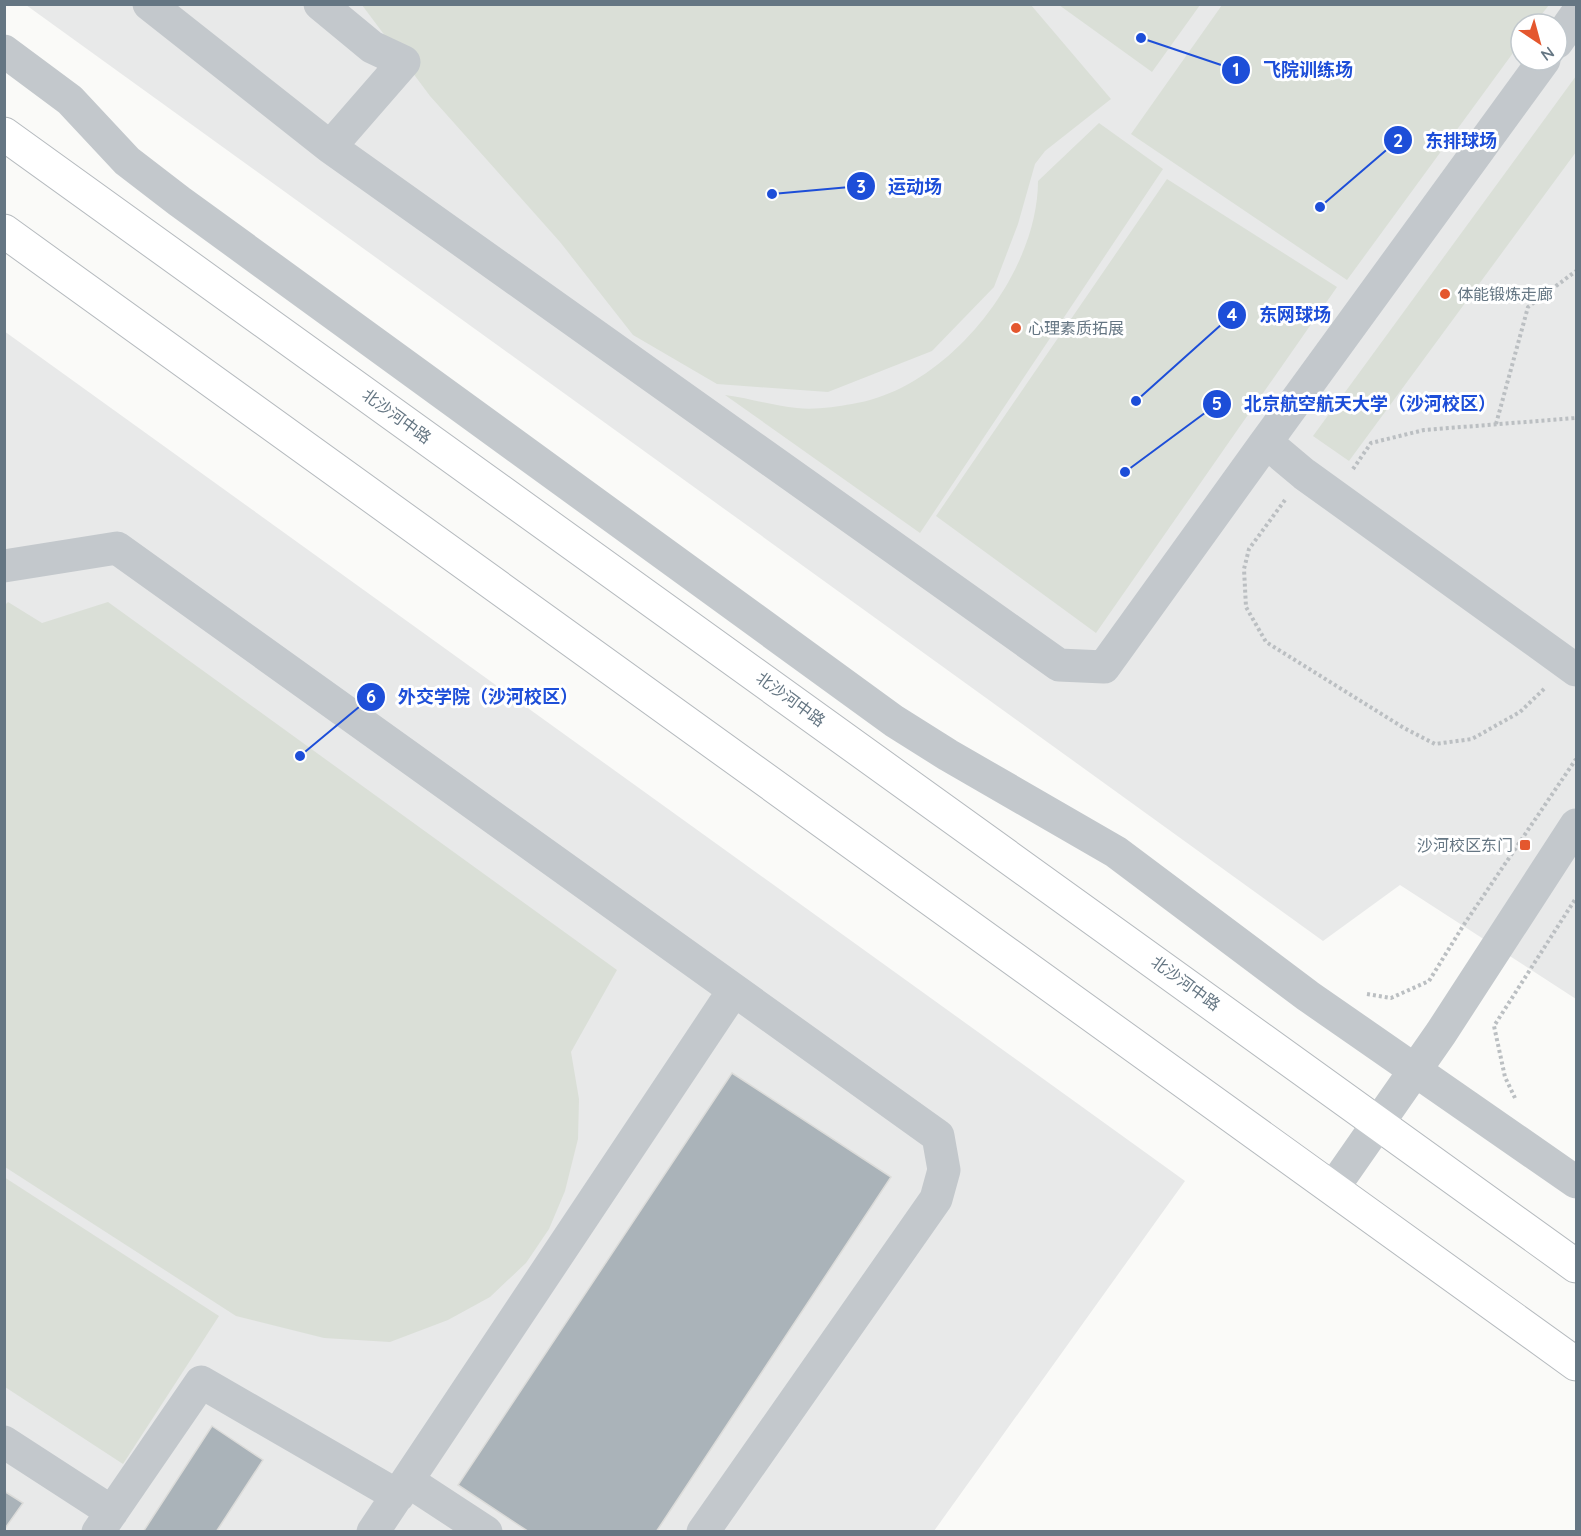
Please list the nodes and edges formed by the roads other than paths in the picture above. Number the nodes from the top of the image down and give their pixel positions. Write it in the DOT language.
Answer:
graph roads {
  1 [pos="149,4"];
  2 [pos="320,4"];
  3 [pos="4,51"];
  4 [pos="1535,72"];
  5 [pos="4,134"];
  6 [pos="330,147"];
  7 [pos="4,231"];
  8 [pos="1266,442"];
  9 [pos="4,566"];
  10 [pos="1573,668"];
  11 [pos="1576,825"];
  12 [pos="734,990"];
  13 [pos="1415,1071"];
  14 [pos="1379,1123"];
  15 [pos="1576,1182"];
  16 [pos="1332,1188"];
  17 [pos="1576,1266"];
  18 [pos="1576,1364"];
  19 [pos="4,1442"];
  20 [pos="403,1489"];
  21 [pos="105,1522"];
  22 [pos="373,1532"];
  23 [pos="486,1532"];
  24 [pos="703,1532"];
  1 -- 6 [label="street"];
  2 -- 6 [label="street"];
  3 -- 13 [label="street"];
  4 -- 8 [label="street"];
  5 -- 14 [label="main road, 北沙河中路"];
  6 -- 8 [label="street"];
  7 -- 16 [label="main road"];
  8 -- 10 [label="street"];
  9 -- 12 [label="street"];
  11 -- 13 [label="street"];
  12 -- 20 [label="street"];
  12 -- 24 [label="street"];
  13 -- 14 [label="street"];
  13 -- 15 [label="street"];
  14 -- 16 [label="street"];
  14 -- 17 [label="main road, 北沙河中路"];
  16 -- 18 [label="main road"];
  19 -- 21 [label="street"];
  20 -- 21 [label="street"];
  20 -- 22 [label="street"];
  20 -- 23 [label="street"];
}
